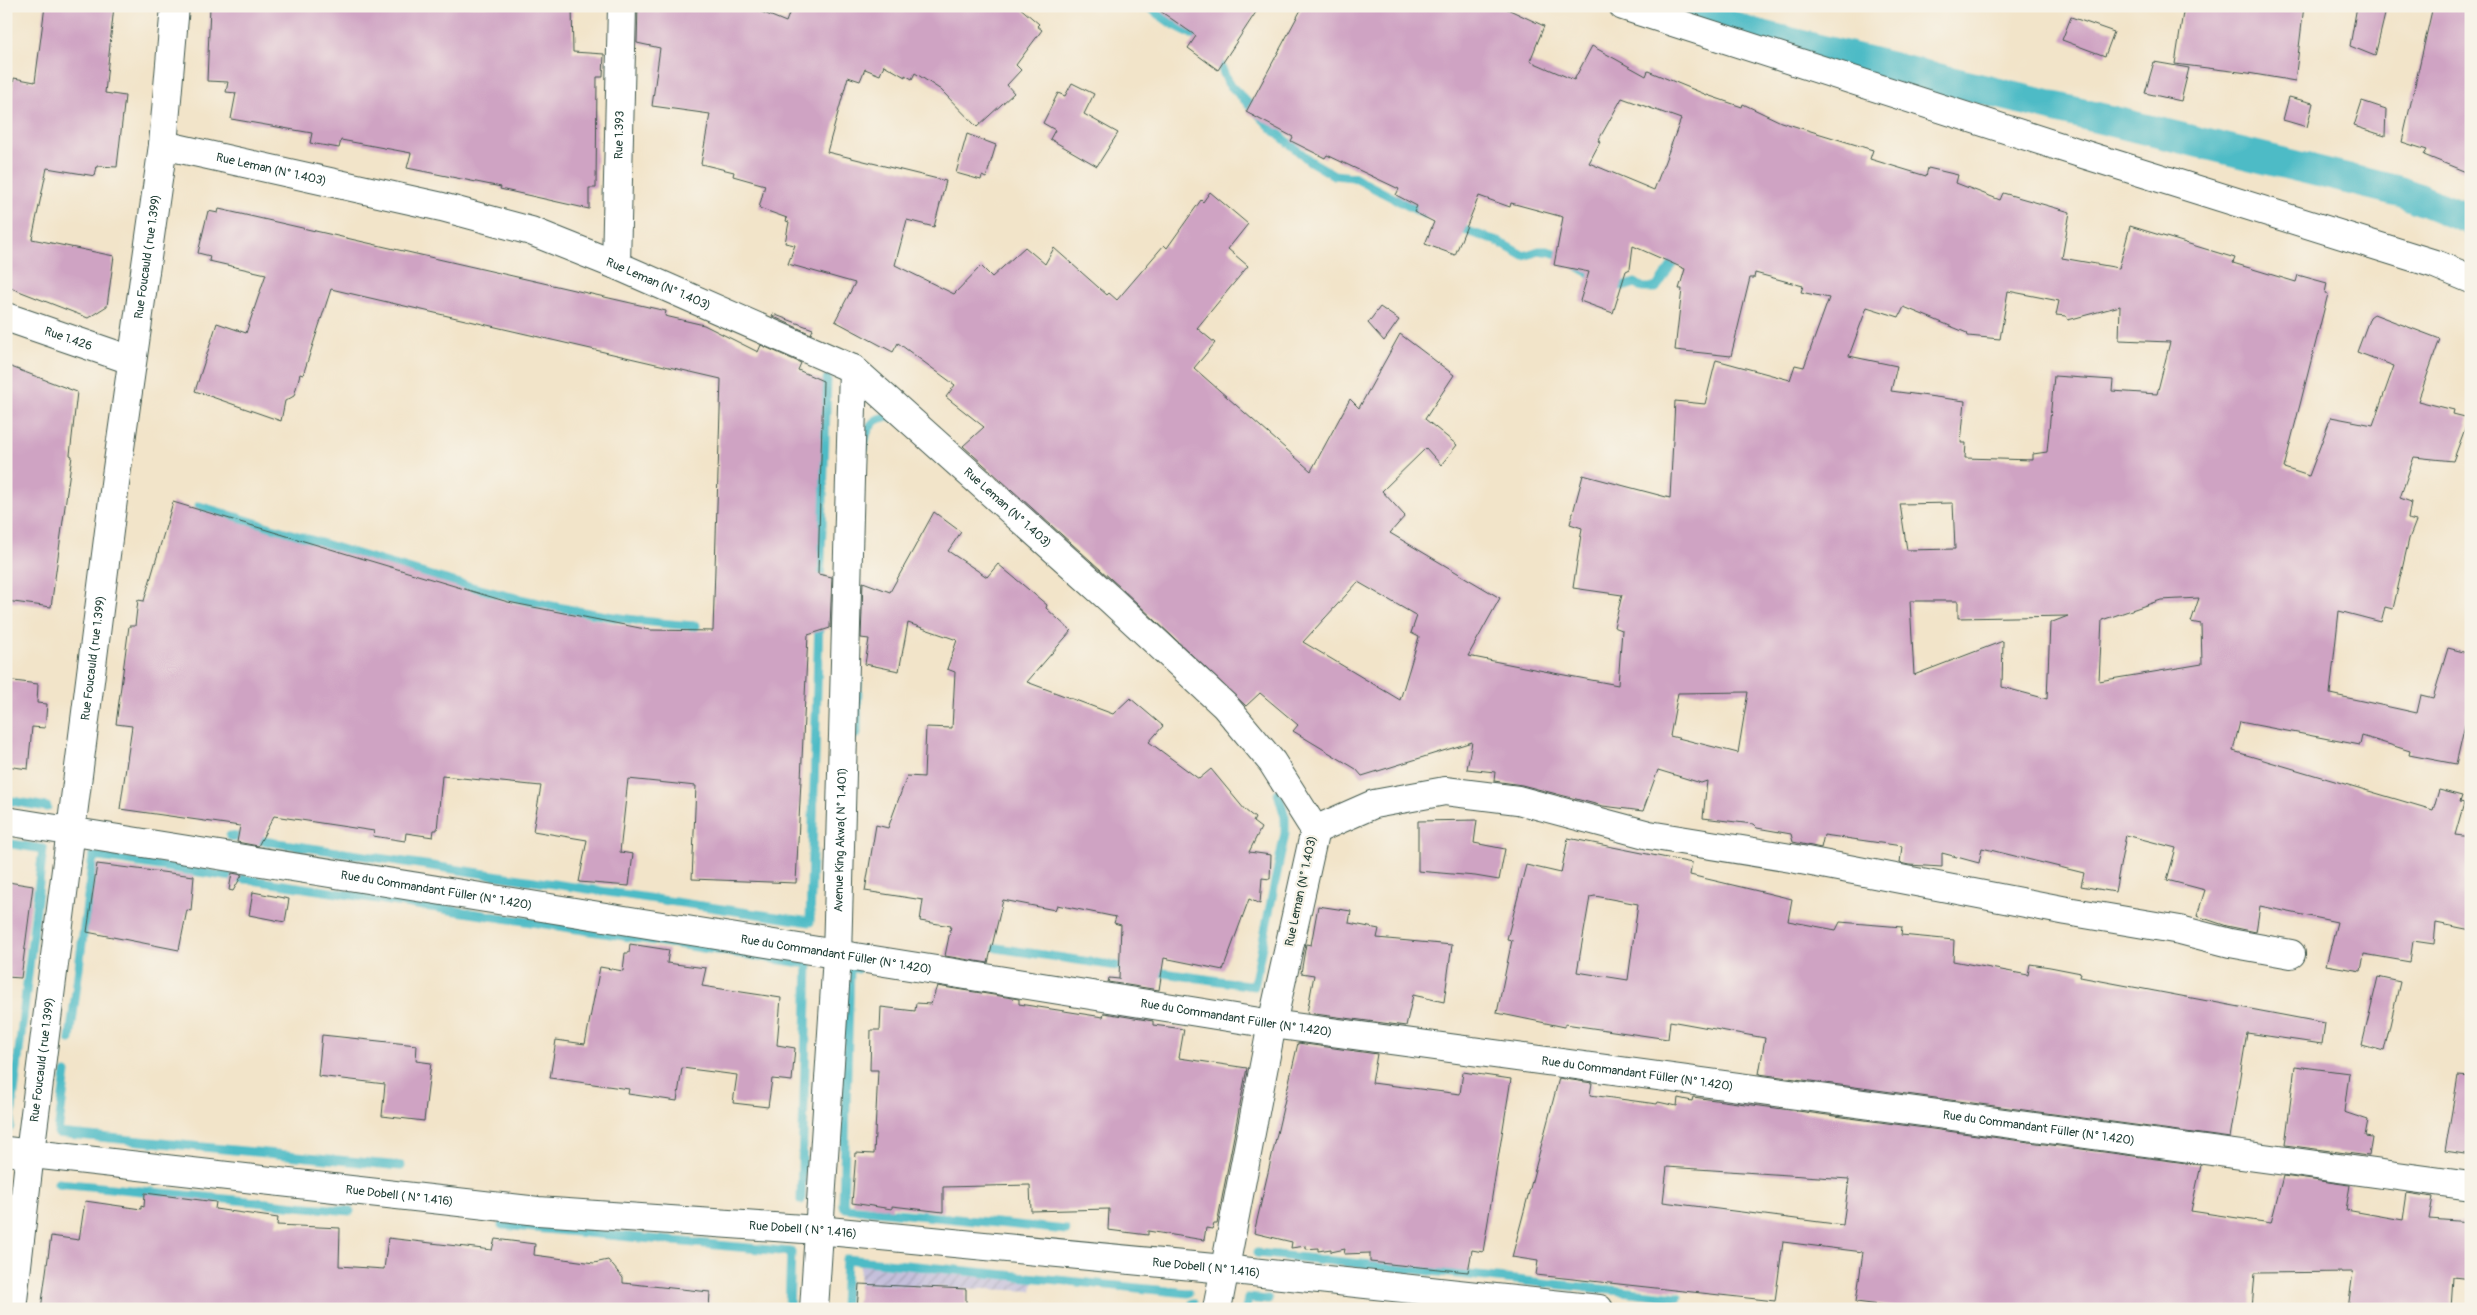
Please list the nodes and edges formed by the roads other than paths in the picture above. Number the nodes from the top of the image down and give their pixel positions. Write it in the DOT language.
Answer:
graph roads {
  1 [pos="174,6"];
  2 [pos="622,6"];
  3 [pos="1623,6"];
  4 [pos="163,146"];
  5 [pos="616,265"];
  6 [pos="2471,279"];
  7 [pos="6,317"];
  8 [pos="132,360"];
  9 [pos="853,370"];
  10 [pos="6,821"];
  11 [pos="1315,830"];
  12 [pos="70,832"];
  13 [pos="2291,954"];
  14 [pos="837,956"];
  15 [pos="1272,1024"];
  16 [pos="18,1152"];
  17 [pos="2471,1186"];
  18 [pos="818,1230"];
  19 [pos="1224,1269"];
  20 [pos="12,1309"];
  21 [pos="814,1309"];
  22 [pos="1217,1309"];
  23 [pos="1599,1309"];
  1 -- 4 [label="street, Rue Foucauld ( rue 1.399)"];
  2 -- 5 [label="street, Rue 1.393"];
  3 -- 6 [label="street"];
  4 -- 5 [label="street, Rue Leman (N° 1.403)"];
  4 -- 8 [label="street, Rue Foucauld ( rue 1.399)"];
  5 -- 9 [label="street, Rue Leman (N° 1.403)"];
  7 -- 8 [label="street, Rue 1.426"];
  8 -- 12 [label="street, Rue Foucauld ( rue 1.399)"];
  9 -- 11 [label="street, Rue Leman (N° 1.403)"];
  9 -- 14 [label="street, Avenue King Akwa( N° 1.401)"];
  10 -- 12 [label="street, Rue du Commandant Füller (N° 1.420)"];
  11 -- 13 [label="street"];
  11 -- 15 [label="street, Rue Leman (N° 1.403)"];
  12 -- 14 [label="street, Rue du Commandant Füller (N° 1.420)"];
  12 -- 16 [label="street, Rue Foucauld ( rue 1.399)"];
  14 -- 15 [label="street, Rue du Commandant Füller (N° 1.420)"];
  14 -- 18 [label="street, Avenue King Akwa( N° 1.401)"];
  15 -- 17 [label="street, Rue du Commandant Füller (N° 1.420)"];
  15 -- 19 [label="street, Rue Leman (N° 1.403)"];
  16 -- 18 [label="street, Rue Dobell ( N° 1.416)"];
  16 -- 20 [label="street, Rue Foucauld ( rue 1.399)"];
  18 -- 19 [label="street, Rue Dobell ( N° 1.416)"];
  18 -- 21 [label="street, Avenue King Akwa( N° 1.401)"];
  19 -- 22 [label="street, Rue Leman (N° 1.403)"];
  19 -- 23 [label="street, Rue Dobell ( N° 1.416)"];
}
